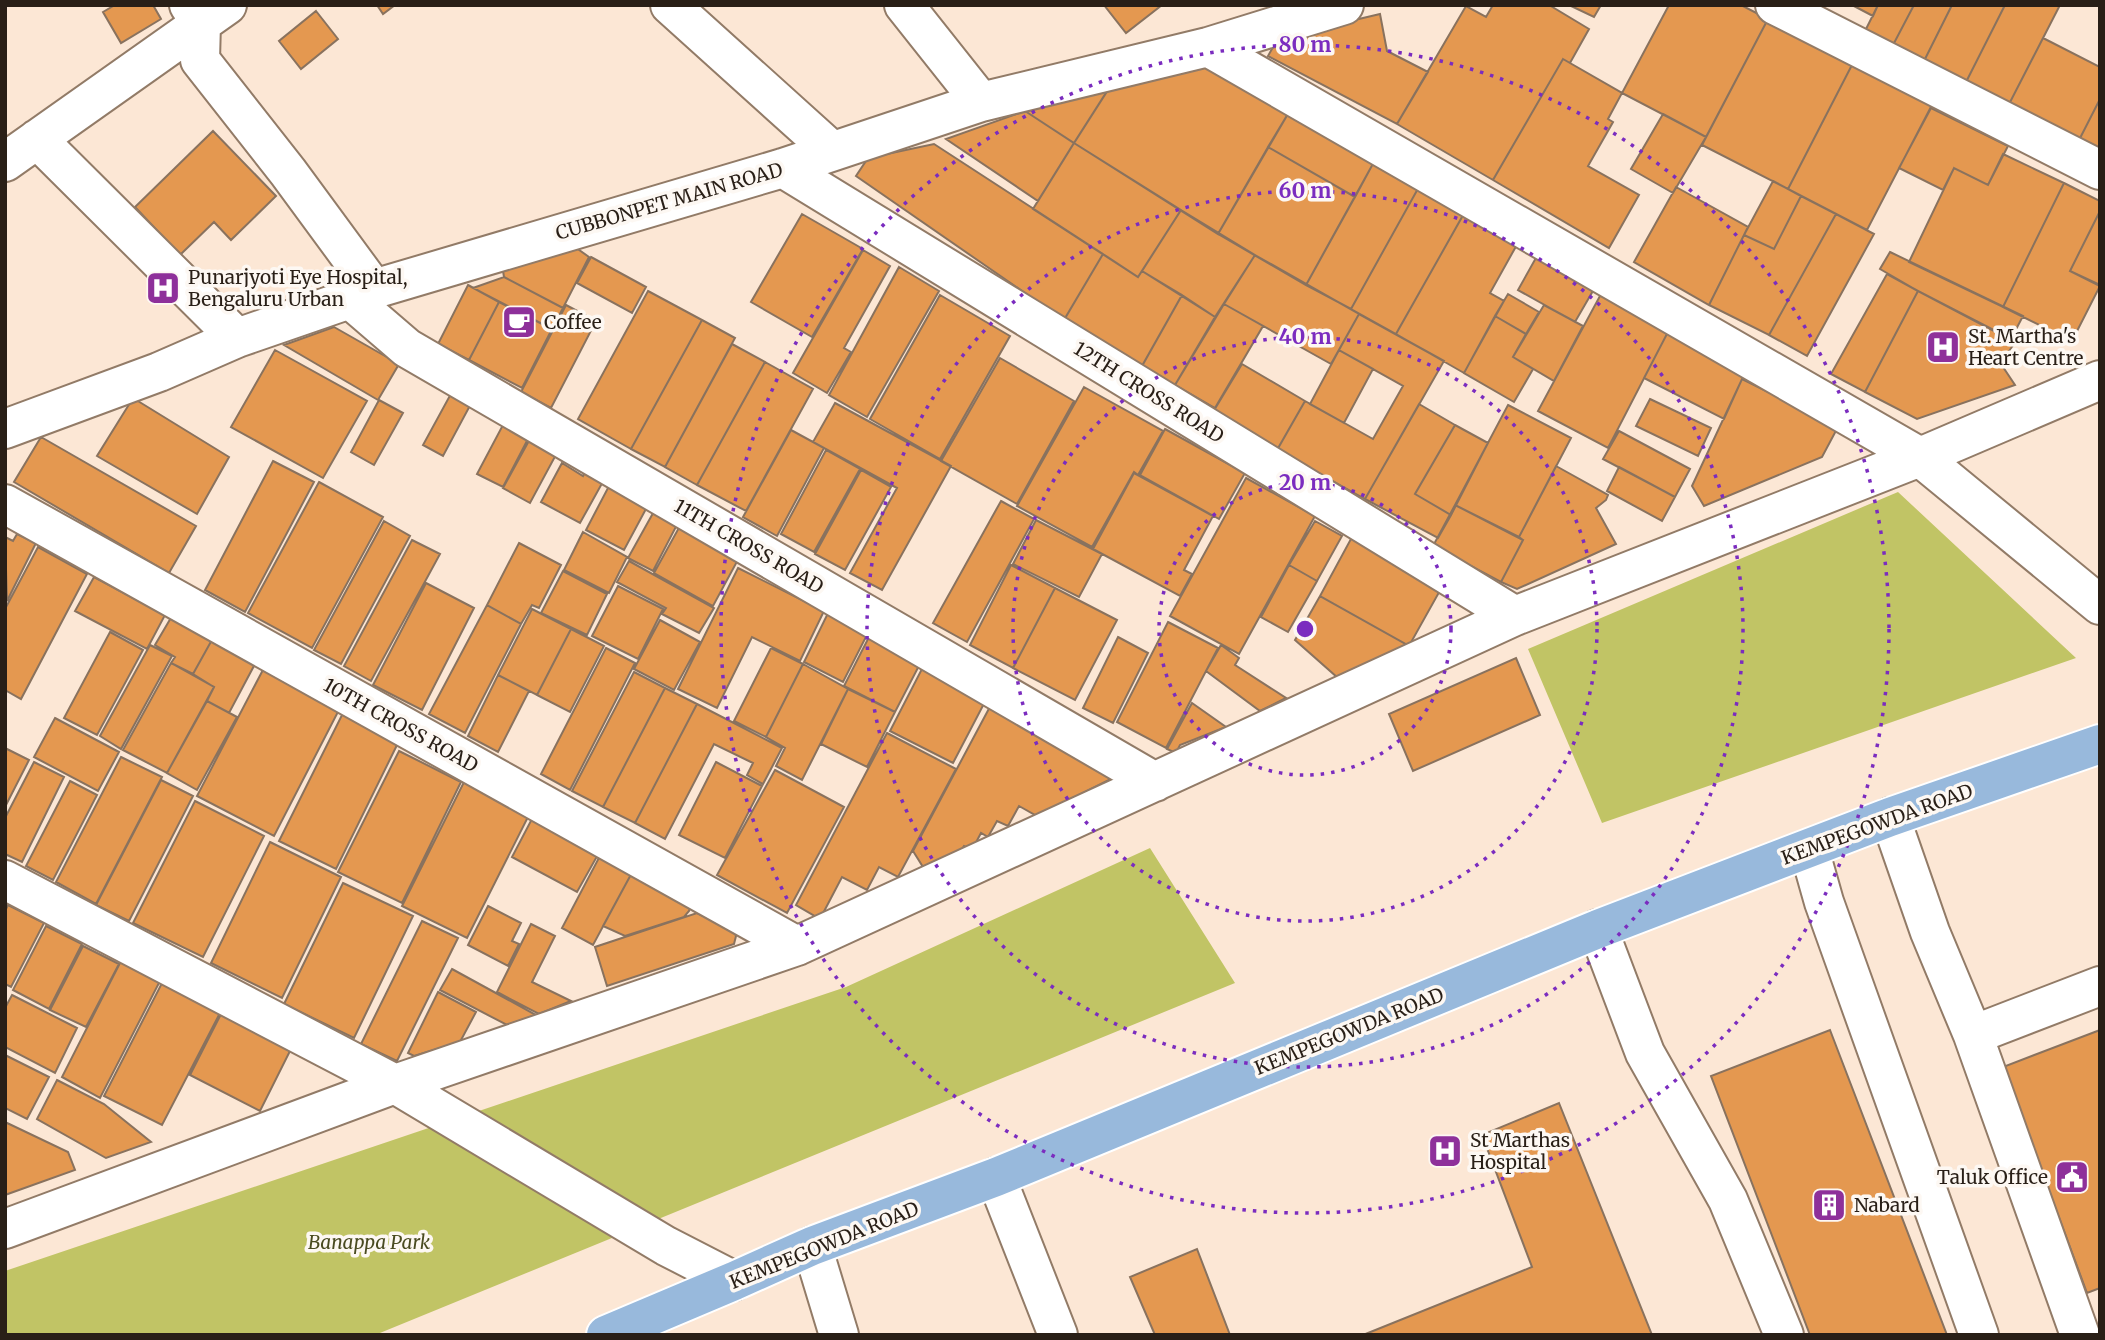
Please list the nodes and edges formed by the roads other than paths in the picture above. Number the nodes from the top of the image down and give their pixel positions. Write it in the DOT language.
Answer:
graph roads {
  1 [pos="670,5"];
  2 [pos="904,5"];
  3 [pos="1344,5"];
  4 [pos="1775,5"];
  5 [pos="206,11"];
  6 [pos="1208,47"];
  7 [pos="981,102"];
  8 [pos="37,139"];
  9 [pos="832,151"];
  10 [pos="5,162"];
  11 [pos="783,168"];
  12 [pos="2100,170"];
  13 [pos="362,294"];
  14 [pos="237,338"];
  15 [pos="2100,380"];
  16 [pos="5,429"];
  17 [pos="1920,457"];
  18 [pos="5,504"];
  19 [pos="2100,605"];
  20 [pos="1515,616"];
  21 [pos="2100,744"];
  22 [pos="1155,782"];
  23 [pos="1890,817"];
  24 [pos="1809,849"];
  25 [pos="5,880"];
  26 [pos="1598,929"];
  27 [pos="797,946"];
  28 [pos="2100,986"];
  29 [pos="1973,1035"];
  30 [pos="395,1084"];
  31 [pos="996,1177"];
  32 [pos="7,1227"];
  33 [pos="812,1246"];
  34 [pos="734,1281"];
  35 [pos="606,1335"];
  36 [pos="839,1335"];
  37 [pos="1058,1335"];
  38 [pos="1784,1335"];
  39 [pos="1979,1335"];
  40 [pos="2080,1335"];
  1 -- 9 [label="street"];
  2 -- 7 [label="street"];
  3 -- 6 [label="street, CUBBONPET MAIN ROAD"];
  4 -- 12 [label="street"];
  5 -- 8 [label="street"];
  5 -- 13 [label="street, 11TH CROSS ROAD"];
  6 -- 7 [label="street, CUBBONPET MAIN ROAD"];
  6 -- 17 [label="street"];
  7 -- 9 [label="street, CUBBONPET MAIN ROAD"];
  8 -- 10 [label="street"];
  8 -- 14 [label="street"];
  9 -- 11 [label="street, CUBBONPET MAIN ROAD"];
  11 -- 13 [label="street, CUBBONPET MAIN ROAD"];
  11 -- 20 [label="street, 12TH CROSS ROAD"];
  13 -- 14 [label="street, CUBBONPET MAIN ROAD"];
  13 -- 22 [label="street, 11TH CROSS ROAD"];
  14 -- 16 [label="street, CUBBONPET MAIN ROAD"];
  15 -- 17 [label="street"];
  17 -- 19 [label="street"];
  17 -- 20 [label="street"];
  18 -- 27 [label="street, 10TH CROSS ROAD"];
  20 -- 22 [label="street"];
  21 -- 23 [label="main road, KEMPEGOWDA ROAD"];
  22 -- 27 [label="street"];
  23 -- 24 [label="main road, KEMPEGOWDA ROAD"];
  23 -- 29 [label="street"];
  24 -- 26 [label="main road, KEMPEGOWDA ROAD"];
  24 -- 39 [label="street"];
  25 -- 30 [label="street"];
  26 -- 31 [label="main road, KEMPEGOWDA ROAD"];
  26 -- 38 [label="street"];
  27 -- 30 [label="street"];
  28 -- 29 [label="street"];
  29 -- 40 [label="street"];
  30 -- 32 [label="street"];
  30 -- 34 [label="street"];
  31 -- 33 [label="main road, KEMPEGOWDA ROAD"];
  31 -- 37 [label="street"];
  33 -- 34 [label="main road, KEMPEGOWDA ROAD"];
  33 -- 36 [label="street"];
  34 -- 35 [label="main road, KEMPEGOWDA ROAD"];
}
